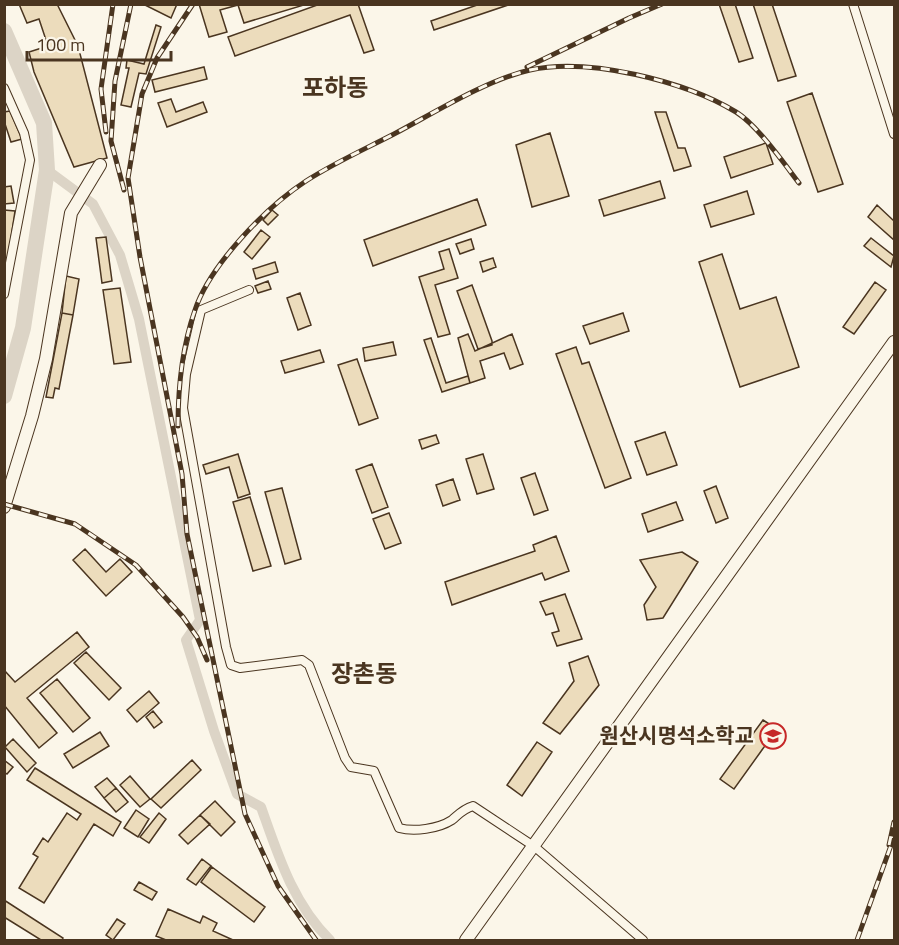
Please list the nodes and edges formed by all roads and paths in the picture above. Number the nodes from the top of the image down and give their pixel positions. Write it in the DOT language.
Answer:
graph roads {
  1 [pos="854,4"];
  2 [pos="4,88"];
  3 [pos="894,134"];
  4 [pos="100,165"];
  5 [pos="249,290"];
  6 [pos="4,294"];
  7 [pos="894,342"];
  8 [pos="4,507"];
  9 [pos="535,847"];
  10 [pos="466,940"];
  11 [pos="643,940"];
  1 -- 3 [label="street"];
  2 -- 6 [label="street"];
  4 -- 8 [label="street"];
  5 -- 9 [label="street"];
  7 -- 9 [label="street"];
  9 -- 10 [label="street"];
  9 -- 11 [label="street"];
}
